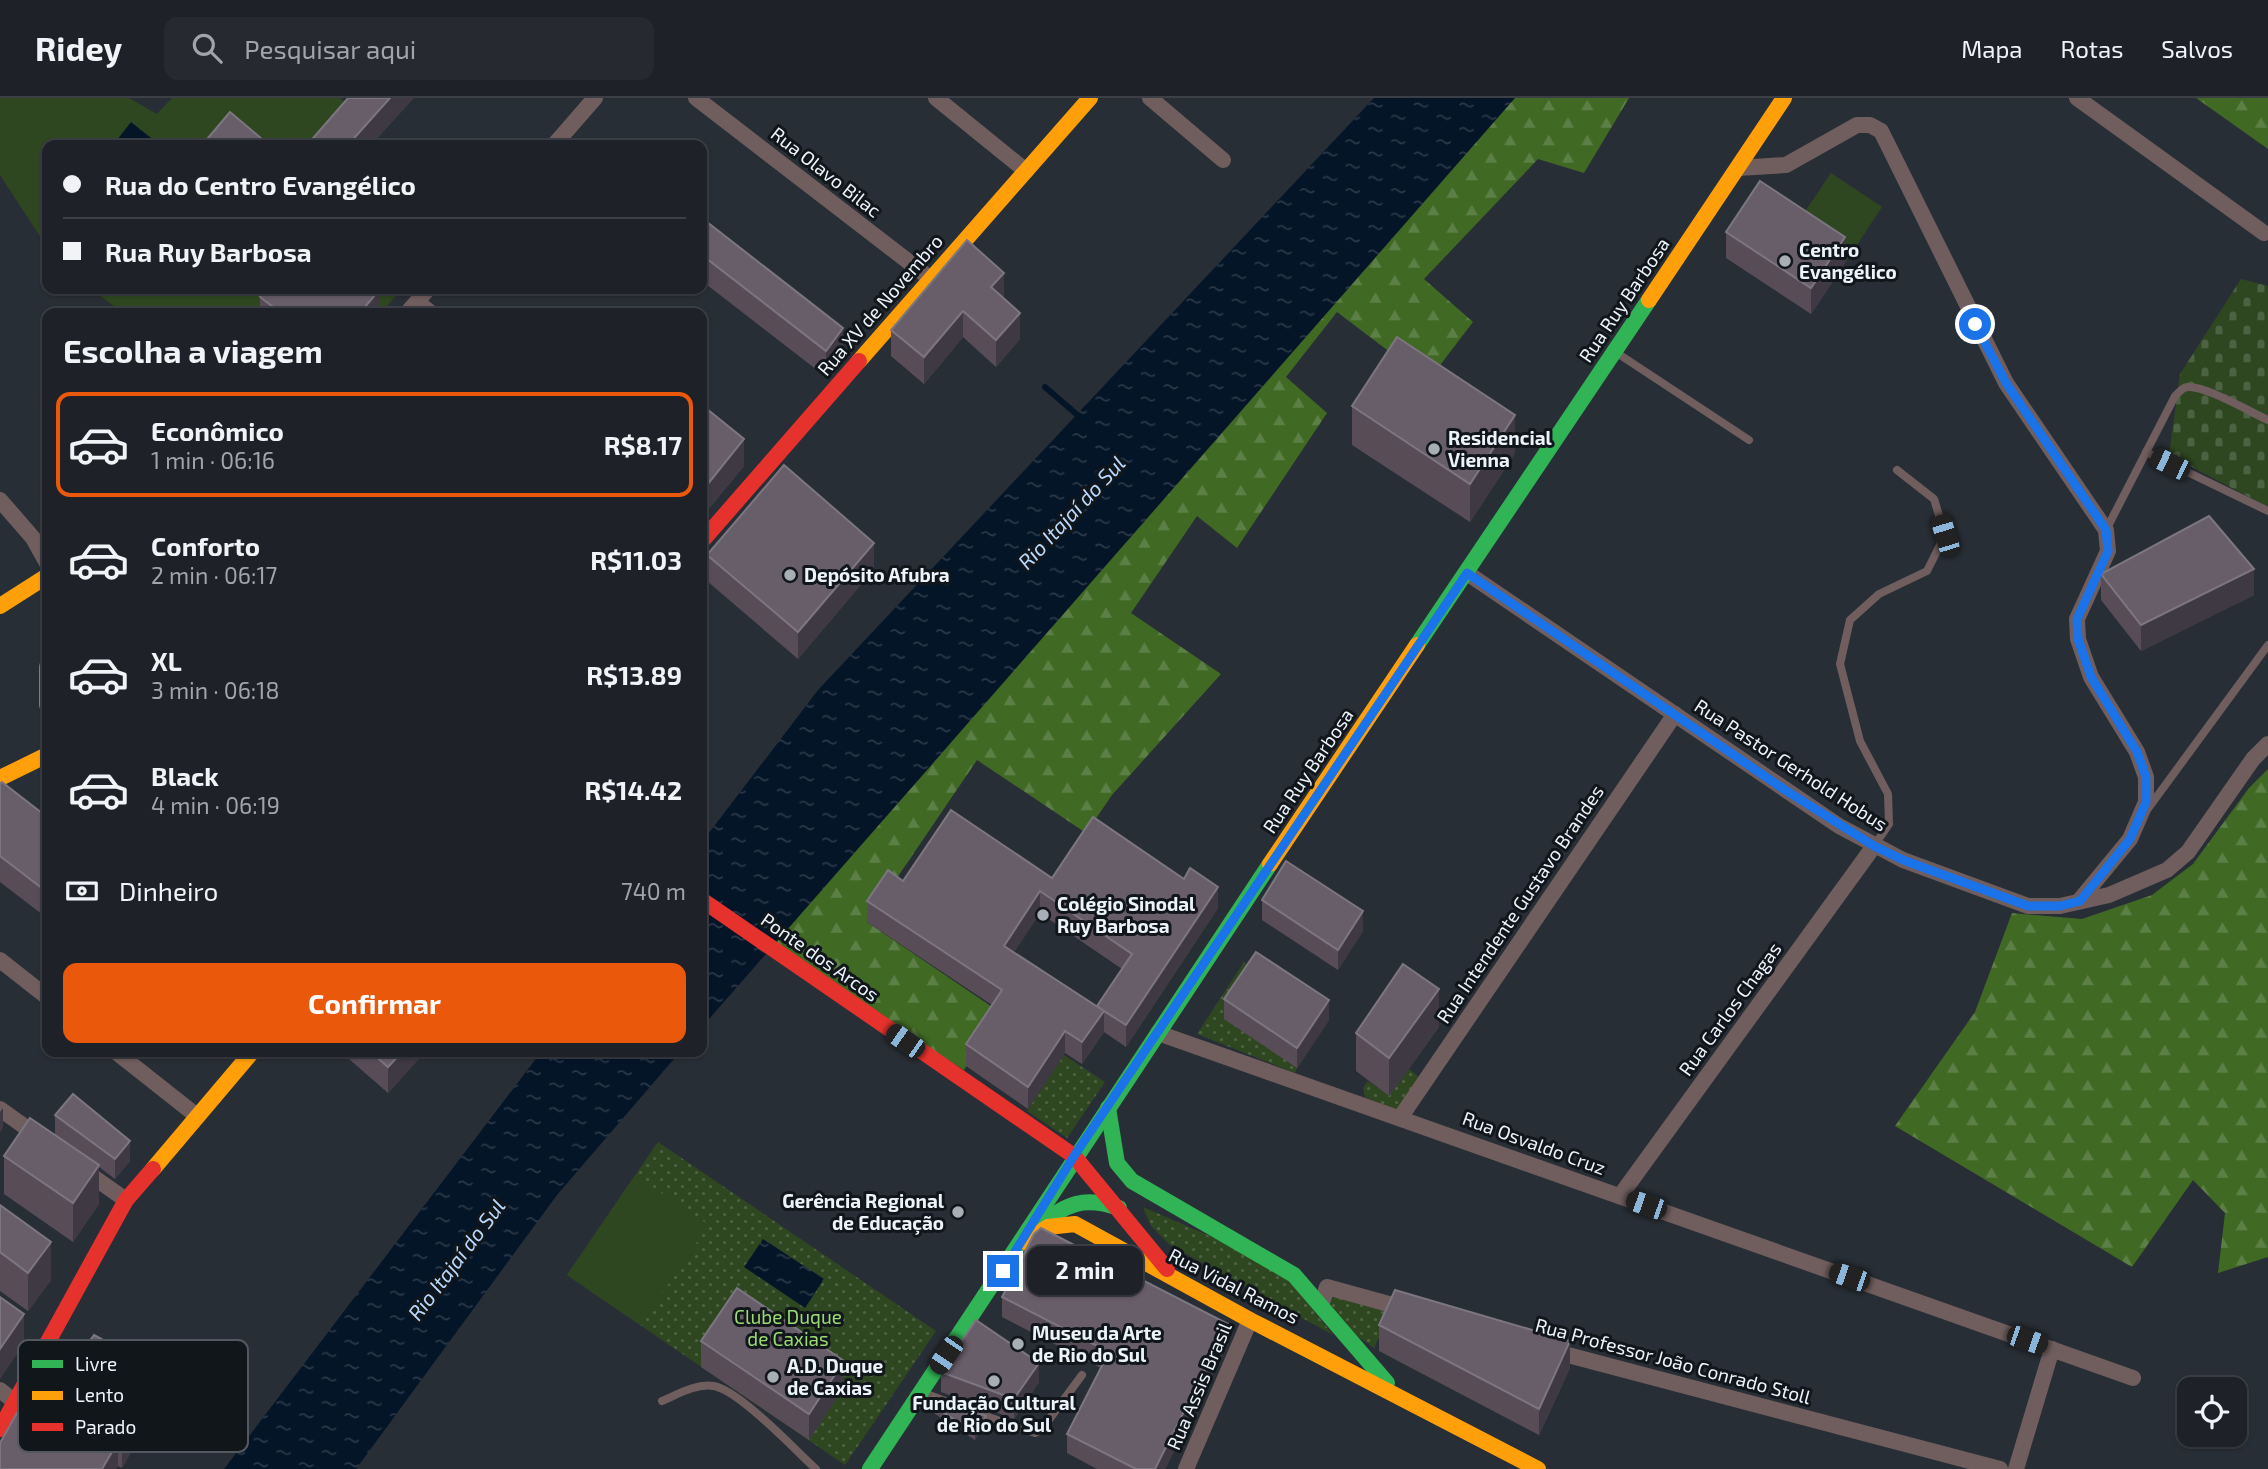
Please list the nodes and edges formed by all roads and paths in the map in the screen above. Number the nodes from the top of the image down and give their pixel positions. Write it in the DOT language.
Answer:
graph roads {
  1 [pos="595,98"];
  2 [pos="696,98"];
  3 [pos="936,98"];
  4 [pos="1090,98"];
  5 [pos="1150,98"];
  6 [pos="1784,98"];
  7 [pos="1793,98"];
  8 [pos="2077,98"];
  9 [pos="1772,116"];
  10 [pos="558,140"];
  11 [pos="1223,160"];
  12 [pos="1738,168"];
  13 [pos="1026,171"];
  14 [pos="2264,233"];
  15 [pos="931,279"];
  16 [pos="424,294"];
  17 [pos="412,308"];
  18 [pos="1614,352"];
  19 [pos="2268,420"];
  20 [pos="1749,440"];
  21 [pos="2146,453"];
  22 [pos="1896,470"];
  23 [pos="0,500"];
  24 [pos="2268,511"];
  25 [pos="707,530"];
  26 [pos="2106,530"];
  27 [pos="42,554"];
  28 [pos="1467,573"];
  29 [pos="42,579"];
  30 [pos="0,606"];
  31 [pos="2268,645"];
  32 [pos="1675,713"];
  33 [pos="2268,744"];
  34 [pos="42,757"];
  35 [pos="0,778"];
  36 [pos="2140,821"];
  37 [pos="1874,846"];
  38 [pos="2080,901"];
  39 [pos="707,903"];
  40 [pos="0,960"];
  41 [pos="42,993"];
  42 [pos="1158,1033"];
  43 [pos="122,1057"];
  44 [pos="248,1057"];
  45 [pos="1108,1108"];
  46 [pos="0,1109"];
  47 [pos="197,1116"];
  48 [pos="1400,1118"];
  49 [pos="52,1147"];
  50 [pos="1074,1156"];
  51 [pos="73,1162"];
  52 [pos="1620,1196"];
  53 [pos="126,1200"];
  54 [pos="1119,1208"];
  55 [pos="1036,1230"];
  56 [pos="1016,1250"];
  57 [pos="1178,1282"];
  58 [pos="1321,1306"];
  59 [pos="1426,1315"];
  60 [pos="1250,1320"];
  61 [pos="49,1340"];
  62 [pos="1529,1345"];
  63 [pos="2052,1349"];
  64 [pos="1082,1375"];
  65 [pos="2133,1378"];
  66 [pos="0,1390"];
  67 [pos="922,1392"];
  68 [pos="1398,1396"];
  69 [pos="18,1397"];
  70 [pos="662,1401"];
  71 [pos="15,1402"];
  72 [pos="0,1429"];
  73 [pos="816,1469"];
  74 [pos="870,1469"];
  75 [pos="1186,1469"];
  76 [pos="1538,1469"];
  77 [pos="2000,1469"];
  78 [pos="2016,1469"];
  1 -- 10 [label="street"];
  2 -- 15 [label="street, Rua Olavo Bilac"];
  3 -- 13 [label="street"];
  4 -- 13 [label="main road, Rua XV de Novembro"];
  5 -- 11 [label="street"];
  6 -- 9 [label="main road, Rua Ruy Barbosa"];
  7 -- 9 [label="street"];
  8 -- 14 [label="street"];
  9 -- 12 [label="main road, Rua Ruy Barbosa"];
  12 -- 18 [label="main road, Rua Ruy Barbosa"];
  12 -- 26 [label="street"];
  13 -- 15 [label="main road, Rua XV de Novembro"];
  15 -- 25 [label="main road, Rua XV de Novembro"];
  16 -- 17 [label="street"];
  18 -- 20 [label="lane"];
  18 -- 28 [label="main road, Rua Ruy Barbosa"];
  19 -- 21 [label="lane"];
  21 -- 24 [label="lane"];
  21 -- 26 [label="lane"];
  22 -- 37 [label="lane"];
  23 -- 27 [label="street"];
  26 -- 36 [label="street"];
  28 -- 32 [label="street, Rua Pastor Gerhold Hobus"];
  28 -- 42 [label="main road, Rua Ruy Barbosa"];
  29 -- 30 [label="main road"];
  31 -- 36 [label="lane"];
  32 -- 37 [label="street, Rua Pastor Gerhold Hobus"];
  32 -- 48 [label="street, Rua Intendente Gustavo Brandes"];
  33 -- 38 [label="street, Rua Pastor Gerhold Hobus"];
  34 -- 35 [label="main road"];
  36 -- 38 [label="street"];
  37 -- 38 [label="street, Rua Pastor Gerhold Hobus"];
  37 -- 52 [label="street, Rua Carlos Chagas"];
  39 -- 50 [label="main road, Ponte dos Arcos"];
  40 -- 41 [label="street"];
  42 -- 45 [label="main road, Rua Ruy Barbosa"];
  42 -- 48 [label="street, Rua Osvaldo Cruz"];
  43 -- 47 [label="street"];
  44 -- 47 [label="main road"];
  45 -- 50 [label="main road, Rua Ruy Barbosa"];
  45 -- 58 [label="main road"];
  46 -- 49 [label="street"];
  47 -- 53 [label="main road"];
  48 -- 52 [label="street, Rua Osvaldo Cruz"];
  50 -- 54 [label="main road"];
  50 -- 56 [label="main road, Rua Ruy Barbosa"];
  51 -- 53 [label="street"];
  52 -- 63 [label="street, Rua Osvaldo Cruz"];
  53 -- 61 [label="main road"];
  54 -- 55 [label="main road"];
  54 -- 57 [label="main road"];
  55 -- 56 [label="main road"];
  55 -- 57 [label="main road, Rua Vidal Ramos"];
  56 -- 67 [label="main road, Rua Ruy Barbosa"];
  57 -- 60 [label="main road, Rua Vidal Ramos"];
  58 -- 59 [label="street"];
  58 -- 68 [label="main road, Rua Vidal Ramos"];
  60 -- 68 [label="main road, Rua Vidal Ramos"];
  60 -- 75 [label="street, Rua Assis Brasil"];
  62 -- 77 [label="street, Rua Professor João Conrado Stoll"];
  63 -- 65 [label="street, Rua Osvaldo Cruz"];
  63 -- 78 [label="street"];
  64 -- 67 [label="lane"];
  66 -- 71 [label="street"];
  67 -- 74 [label="main road, Rua Ruy Barbosa"];
  68 -- 76 [label="main road, Rua Vidal Ramos"];
  69 -- 71 [label="main road"];
  70 -- 73 [label="lane"];
  71 -- 72 [label="main road"];
}
